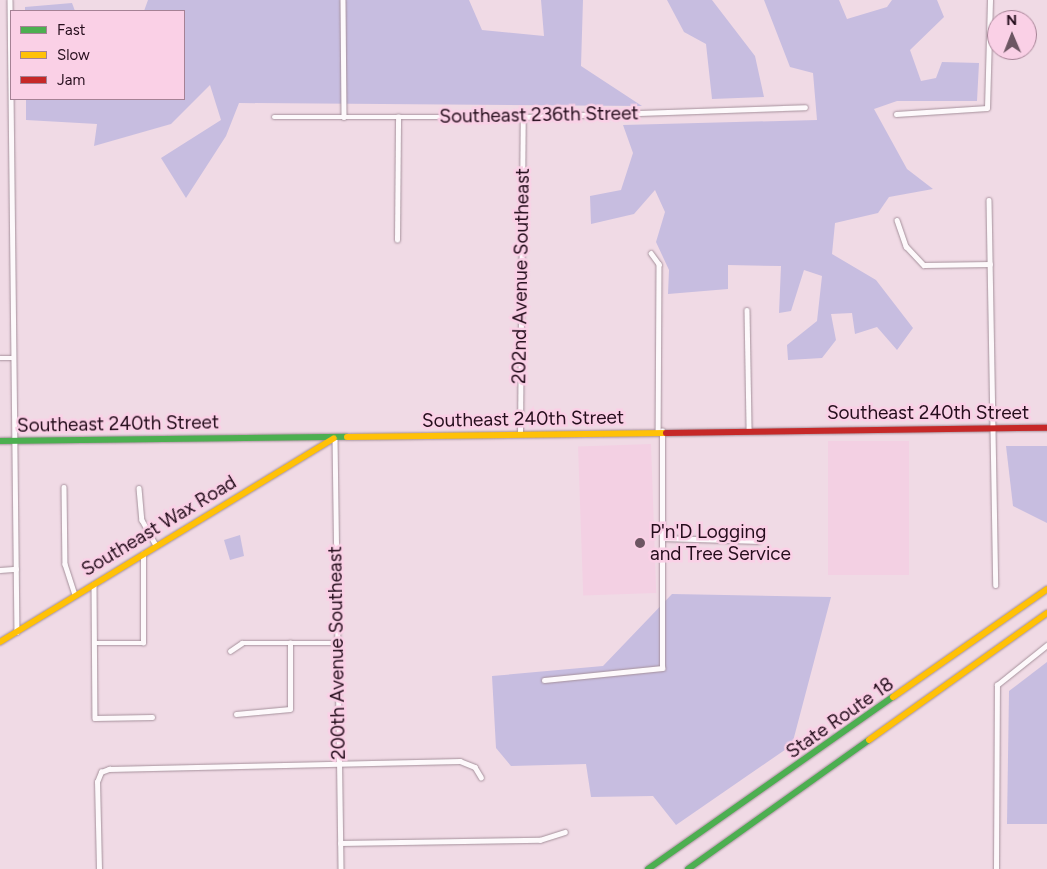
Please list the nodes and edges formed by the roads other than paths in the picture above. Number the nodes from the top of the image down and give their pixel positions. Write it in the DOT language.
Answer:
graph roads {
  1 [pos="343,0"];
  2 [pos="990,0"];
  3 [pos="11,100"];
  4 [pos="805,106"];
  5 [pos="896,114"];
  6 [pos="274,117"];
  7 [pos="344,117"];
  8 [pos="398,117"];
  9 [pos="523,117"];
  10 [pos="989,200"];
  11 [pos="897,220"];
  12 [pos="397,240"];
  13 [pos="651,253"];
  14 [pos="990,264"];
  15 [pos="747,310"];
  16 [pos="0,358"];
  17 [pos="14,358"];
  18 [pos="993,428"];
  19 [pos="1047,428"];
  20 [pos="749,429"];
  21 [pos="660,431"];
  22 [pos="520,434"];
  23 [pos="335,437"];
  24 [pos="0,441"];
  25 [pos="15,441"];
  26 [pos="64,487"];
  27 [pos="139,488"];
  28 [pos="664,538"];
  29 [pos="758,541"];
  30 [pos="156,544"];
  31 [pos="143,554"];
  32 [pos="16,569"];
  33 [pos="0,570"];
  34 [pos="94,582"];
  35 [pos="996,585"];
  36 [pos="1047,589"];
  37 [pos="76,594"];
  38 [pos="1047,613"];
  39 [pos="17,632"];
  40 [pos="0,642"];
  41 [pos="95,643"];
  42 [pos="290,643"];
  43 [pos="335,643"];
  44 [pos="1047,645"];
  45 [pos="230,651"];
  46 [pos="544,680"];
  47 [pos="236,714"];
  48 [pos="152,718"];
  49 [pos="339,761"];
  50 [pos="481,777"];
  51 [pos="565,832"];
  52 [pos="340,843"];
  53 [pos="99,869"];
  54 [pos="340,869"];
  55 [pos="648,869"];
  56 [pos="688,869"];
  57 [pos="996,869"];
  1 -- 7 [label="street"];
  2 -- 5 [label="street"];
  3 -- 17 [label="street"];
  4 -- 9 [label="street, Southeast 236th Street"];
  6 -- 7 [label="street, Southeast 236th Street"];
  7 -- 8 [label="street, Southeast 236th Street"];
  8 -- 9 [label="street, Southeast 236th Street"];
  8 -- 12 [label="street"];
  9 -- 22 [label="street, 202nd Avenue Southeast"];
  10 -- 14 [label="street"];
  11 -- 14 [label="street"];
  13 -- 21 [label="street"];
  14 -- 18 [label="street"];
  15 -- 20 [label="street"];
  16 -- 17 [label="street"];
  17 -- 25 [label="street"];
  18 -- 19 [label="main road, Southeast 240th Street"];
  18 -- 20 [label="main road, Southeast 240th Street"];
  18 -- 35 [label="street"];
  20 -- 21 [label="main road, Southeast 240th Street"];
  21 -- 22 [label="main road, Southeast 240th Street"];
  21 -- 28 [label="street"];
  22 -- 23 [label="main road, Southeast 240th Street"];
  23 -- 25 [label="main road, Southeast 240th Street"];
  23 -- 30 [label="main road, Southeast Wax Road"];
  23 -- 43 [label="street, 200th Avenue Southeast"];
  24 -- 25 [label="main road, Southeast 240th Street"];
  25 -- 32 [label="street"];
  26 -- 37 [label="street"];
  27 -- 30 [label="street"];
  28 -- 29 [label="street"];
  28 -- 46 [label="street"];
  30 -- 31 [label="main road, Southeast Wax Road"];
  31 -- 34 [label="main road, Southeast Wax Road"];
  31 -- 41 [label="street"];
  32 -- 33 [label="street"];
  32 -- 39 [label="street"];
  34 -- 37 [label="main road, Southeast Wax Road"];
  34 -- 41 [label="street"];
  36 -- 55 [label="main road, State Route 18"];
  37 -- 39 [label="main road, Southeast Wax Road"];
  38 -- 56 [label="main road, State Route 18"];
  39 -- 40 [label="main road, Southeast Wax Road"];
  41 -- 48 [label="street"];
  42 -- 43 [label="street"];
  42 -- 45 [label="street"];
  42 -- 47 [label="street"];
  43 -- 49 [label="street, 200th Avenue Southeast"];
  44 -- 57 [label="street"];
  49 -- 50 [label="street"];
  49 -- 52 [label="street, 200th Avenue Southeast"];
  49 -- 53 [label="street"];
  51 -- 52 [label="street"];
  52 -- 54 [label="street, 200th Avenue Southeast"];
}
